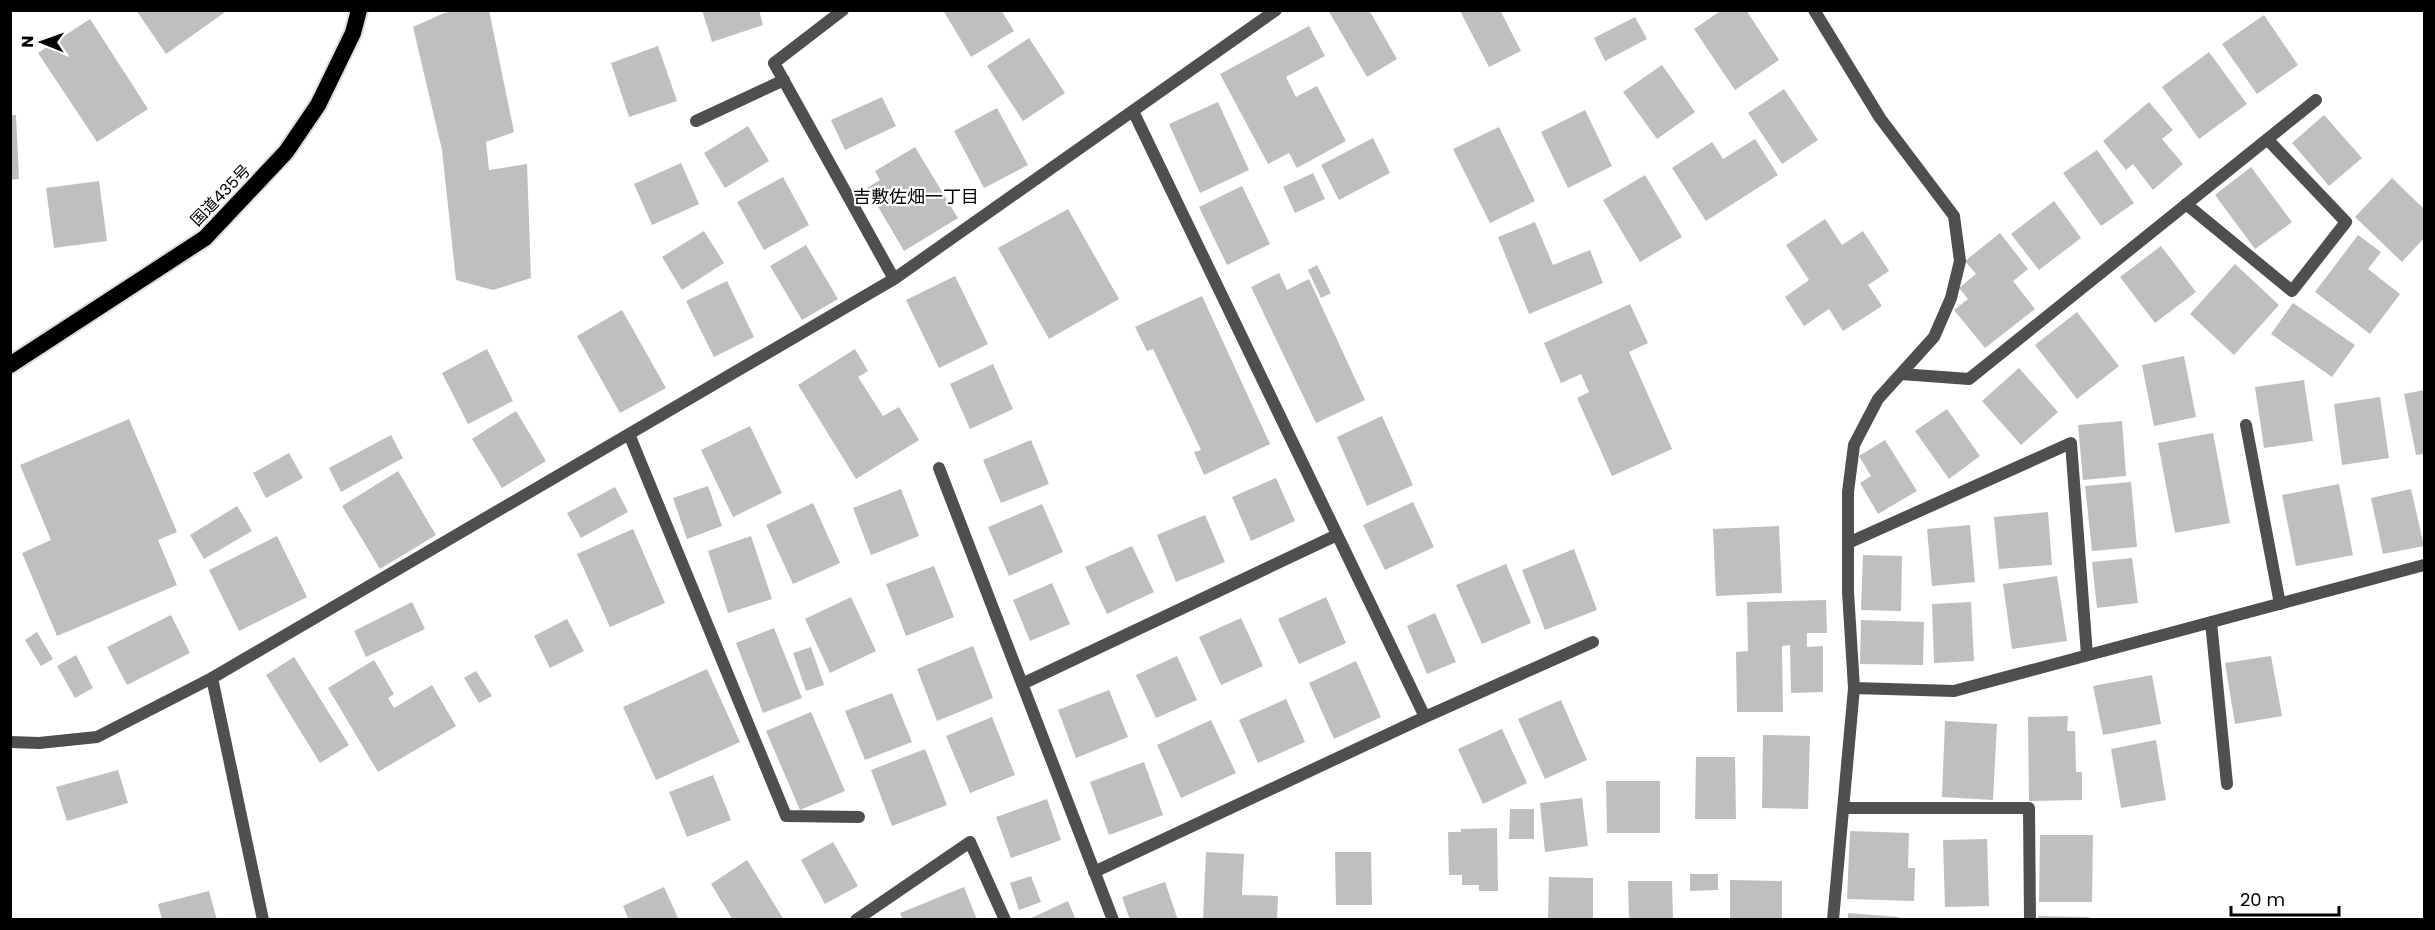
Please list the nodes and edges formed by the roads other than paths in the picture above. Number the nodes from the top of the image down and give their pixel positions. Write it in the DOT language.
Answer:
graph roads {
  1 [pos="359,10"];
  2 [pos="843,10"];
  3 [pos="1276,10"];
  4 [pos="1814,10"];
  5 [pos="784,80"];
  6 [pos="2316,100"];
  7 [pos="1133,111"];
  8 [pos="696,121"];
  9 [pos="2267,139"];
  10 [pos="2186,204"];
  11 [pos="894,279"];
  12 [pos="10,365"];
  13 [pos="1901,374"];
  14 [pos="2246,425"];
  15 [pos="629,434"];
  16 [pos="939,468"];
  17 [pos="1337,535"];
  18 [pos="1848,543"];
  19 [pos="2424,565"];
  20 [pos="2280,604"];
  21 [pos="2211,622"];
  22 [pos="1593,642"];
  23 [pos="2087,655"];
  24 [pos="212,678"];
  25 [pos="1022,684"];
  26 [pos="1854,688"];
  27 [pos="1425,717"];
  28 [pos="10,742"];
  29 [pos="2227,784"];
  30 [pos="1844,808"];
  31 [pos="859,817"];
  32 [pos="1094,873"];
  33 [pos="263,920"];
  34 [pos="856,920"];
  35 [pos="1005,920"];
  36 [pos="1113,920"];
  37 [pos="1833,920"];
  38 [pos="2030,920"];
  1 -- 12 [label="highway, 国道435号"];
  2 -- 5 [label="street"];
  3 -- 7 [label="street"];
  4 -- 13 [label="street"];
  5 -- 8 [label="street"];
  5 -- 11 [label="street"];
  6 -- 9 [label="street"];
  7 -- 11 [label="street"];
  7 -- 17 [label="street"];
  9 -- 10 [label="street"];
  9 -- 10 [label="street"];
  10 -- 13 [label="street"];
  11 -- 15 [label="street"];
  13 -- 18 [label="street"];
  14 -- 20 [label="street"];
  15 -- 24 [label="street"];
  15 -- 31 [label="street"];
  16 -- 25 [label="street"];
  17 -- 25 [label="street"];
  17 -- 27 [label="street"];
  18 -- 23 [label="street"];
  18 -- 26 [label="street"];
  19 -- 20 [label="street"];
  20 -- 21 [label="street"];
  21 -- 23 [label="street"];
  21 -- 29 [label="street"];
  22 -- 27 [label="street"];
  23 -- 26 [label="street"];
  24 -- 28 [label="street"];
  24 -- 33 [label="street"];
  25 -- 32 [label="street"];
  26 -- 30 [label="street"];
  27 -- 32 [label="street"];
  30 -- 37 [label="street"];
  30 -- 38 [label="street"];
  32 -- 36 [label="street"];
  34 -- 35 [label="street"];
}
